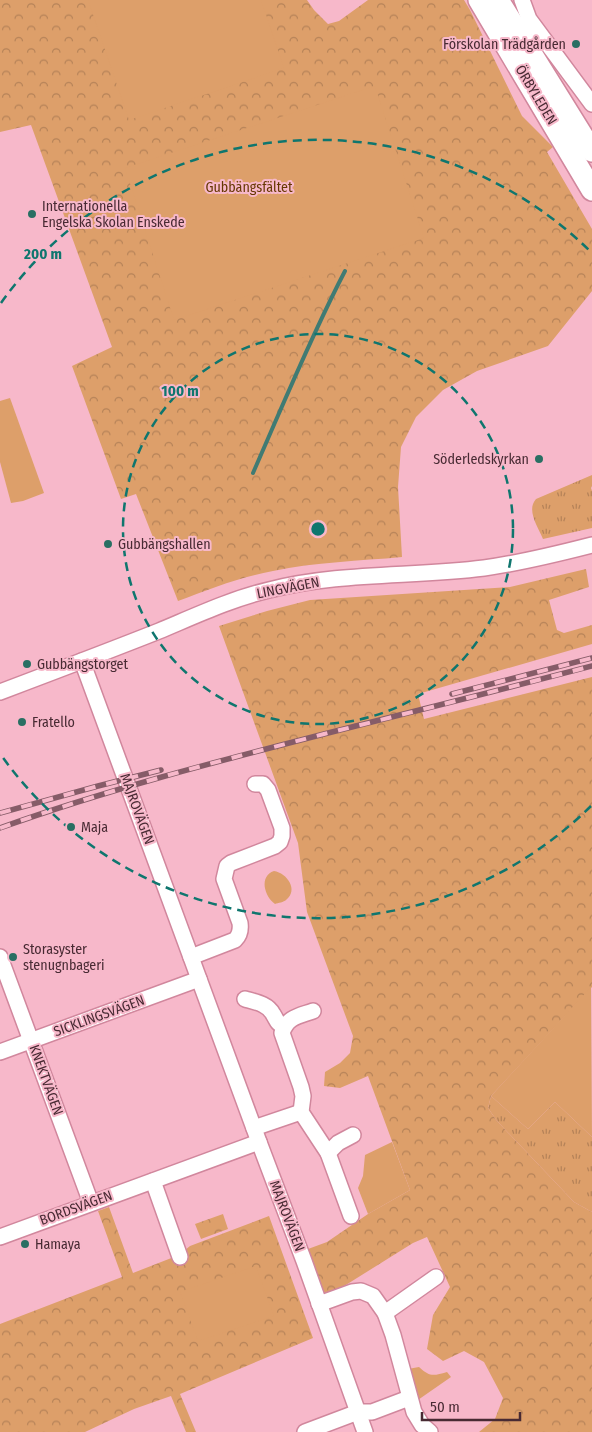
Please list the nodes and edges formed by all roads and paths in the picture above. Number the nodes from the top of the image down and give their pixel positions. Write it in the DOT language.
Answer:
graph roads {
  1 [pos="479,0"];
  2 [pos="498,0"];
  3 [pos="522,0"];
  4 [pos="592,104"];
  5 [pos="592,151"];
  6 [pos="592,190"];
  7 [pos="592,546"];
  8 [pos="82,661"];
  9 [pos="0,692"];
  10 [pos="255,784"];
  11 [pos="0,957"];
  12 [pos="191,957"];
  13 [pos="199,979"];
  14 [pos="245,1000"];
  15 [pos="313,1011"];
  16 [pos="284,1026"];
  17 [pos="31,1040"];
  18 [pos="0,1052"];
  19 [pos="301,1112"];
  20 [pos="256,1135"];
  21 [pos="353,1135"];
  22 [pos="328,1153"];
  23 [pos="152,1181"];
  24 [pos="91,1203"];
  25 [pos="351,1216"];
  26 [pos="0,1237"];
  27 [pos="180,1257"];
  28 [pos="436,1278"];
  29 [pos="319,1304"];
  30 [pos="385,1313"];
  31 [pos="409,1398"];
  32 [pos="358,1412"];
  33 [pos="305,1432"];
  34 [pos="365,1432"];
  35 [pos="430,1432"];
  1 -- 6 [label="main road, ÖRBYLEDEN"];
  2 -- 5 [label="main road, ÖRBYLEDEN"];
  3 -- 4 [label="street"];
  7 -- 8 [label="street, LINGVÄGEN"];
  8 -- 9 [label="street, LINGVÄGEN"];
  8 -- 12 [label="street, MAJROVÄGEN"];
  10 -- 12 [label="street"];
  11 -- 17 [label="street, KNEKTVÄGEN"];
  12 -- 13 [label="street, MAJROVÄGEN"];
  13 -- 17 [label="street, SICKLINGSVÄGEN"];
  13 -- 20 [label="street, MAJROVÄGEN"];
  14 -- 16 [label="street"];
  15 -- 16 [label="street"];
  16 -- 19 [label="street"];
  17 -- 18 [label="street, SICKLINGSVÄGEN"];
  17 -- 24 [label="street, KNEKTVÄGEN"];
  19 -- 20 [label="street"];
  19 -- 22 [label="street"];
  20 -- 23 [label="street, BORDSVÄGEN"];
  20 -- 29 [label="street, MAJROVÄGEN"];
  21 -- 22 [label="street"];
  22 -- 25 [label="street"];
  23 -- 24 [label="street, BORDSVÄGEN"];
  23 -- 27 [label="street"];
  24 -- 26 [label="street, BORDSVÄGEN"];
  28 -- 30 [label="street"];
  29 -- 30 [label="street"];
  29 -- 32 [label="street, MAJROVÄGEN"];
  30 -- 31 [label="street"];
  31 -- 32 [label="street"];
  31 -- 35 [label="street"];
  32 -- 33 [label="street"];
  32 -- 34 [label="street, MAJROVÄGEN"];
}
